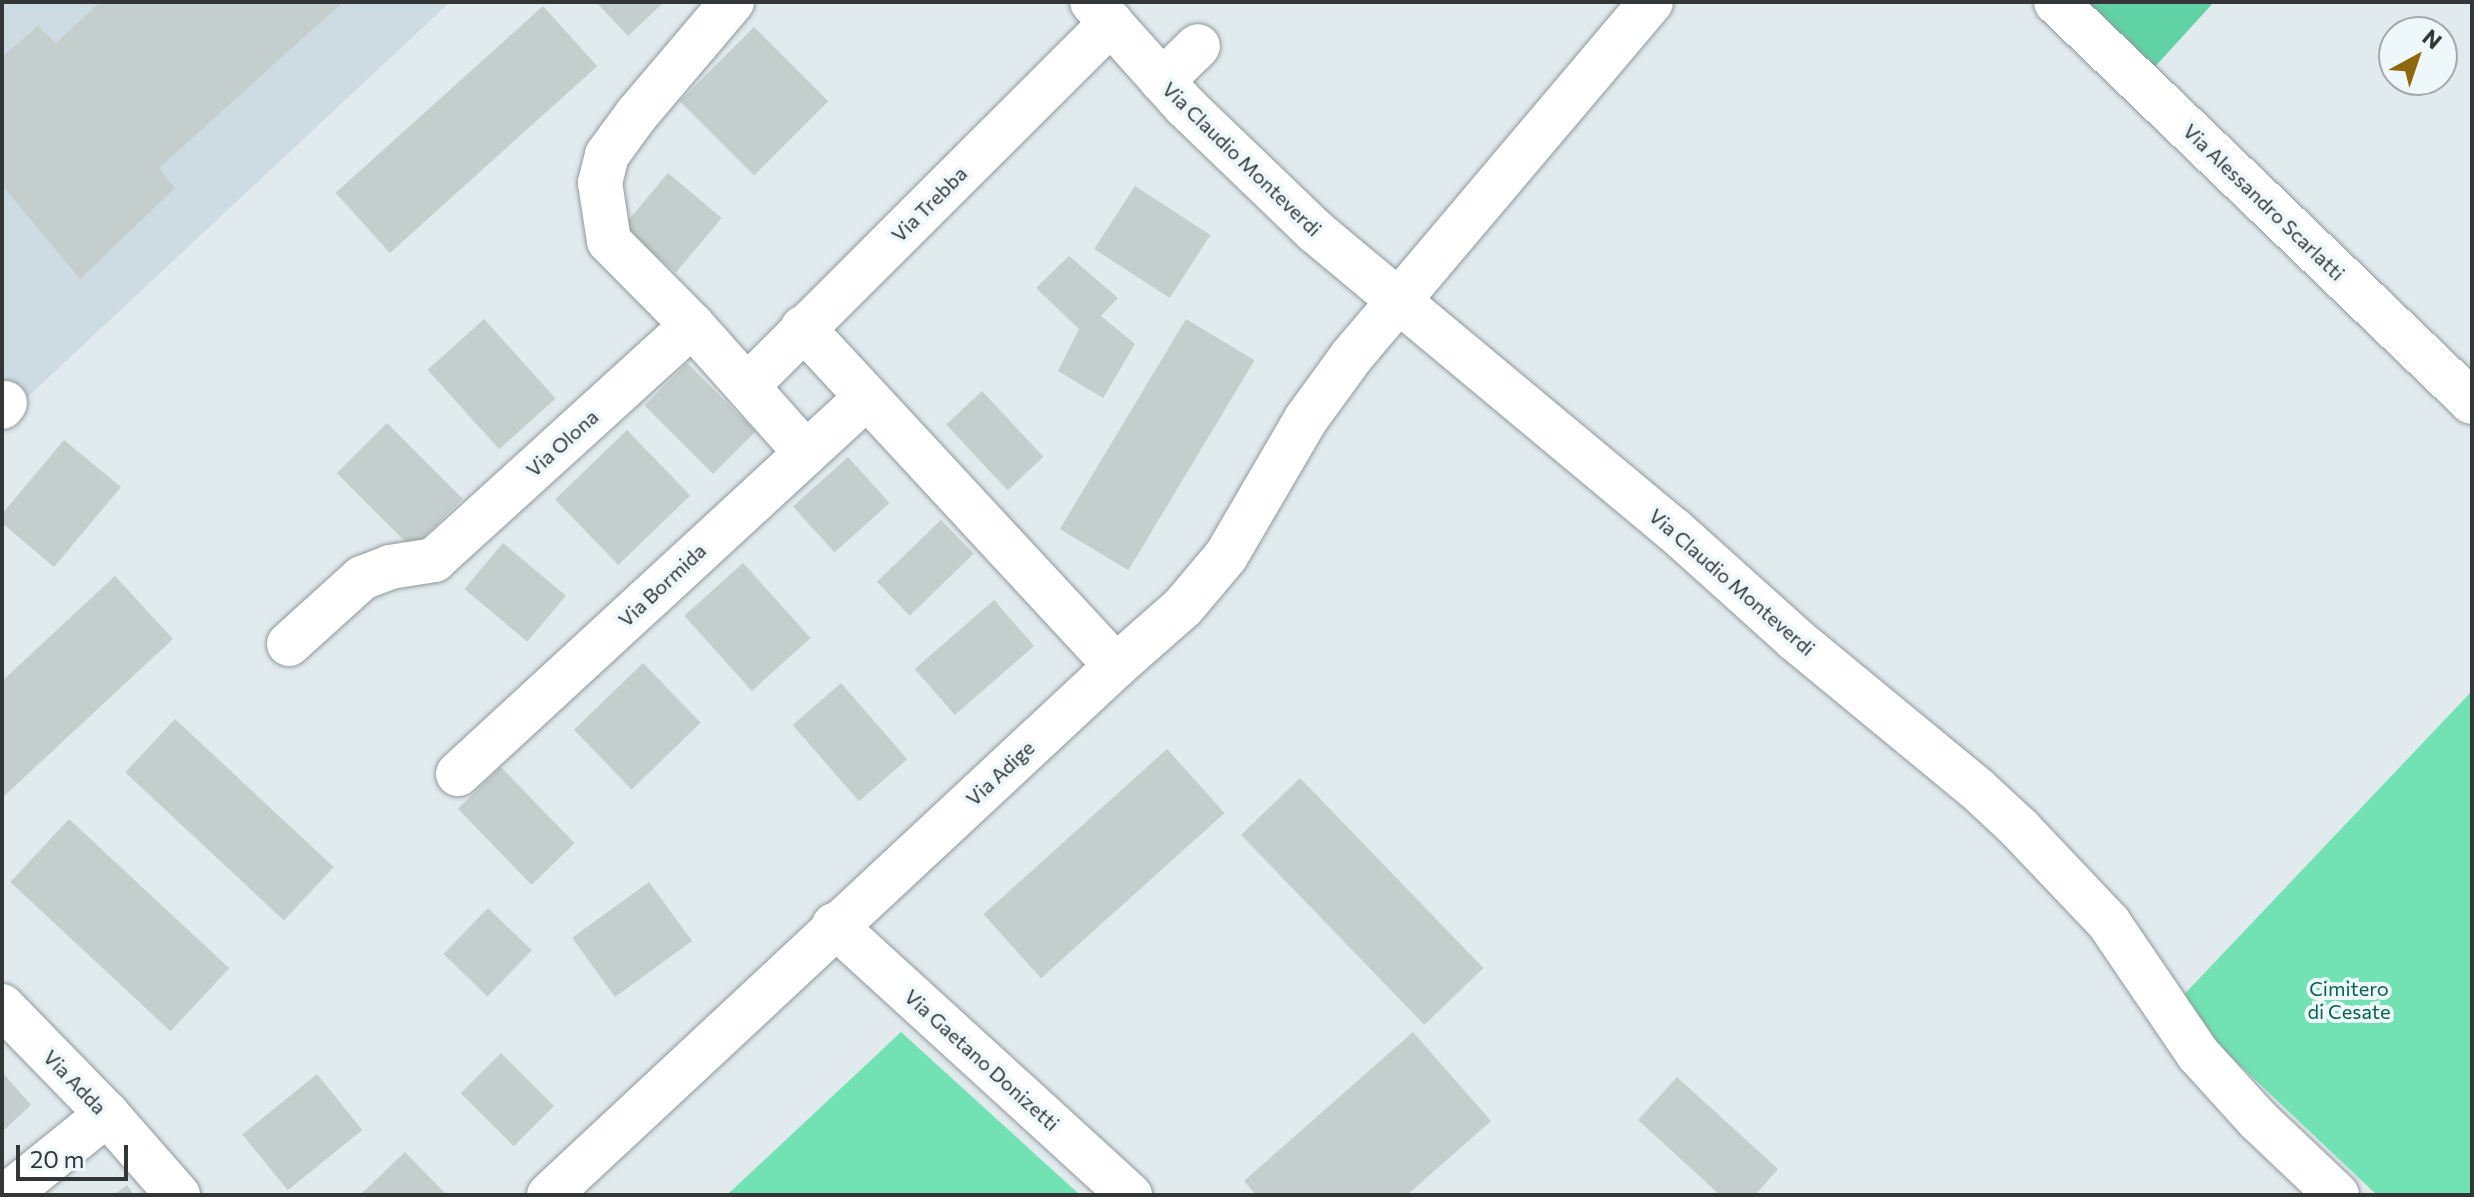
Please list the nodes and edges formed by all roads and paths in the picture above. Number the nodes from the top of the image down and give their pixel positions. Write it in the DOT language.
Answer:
graph roads {
  1 [pos="732,2"];
  2 [pos="1651,2"];
  3 [pos="2056,2"];
  4 [pos="1102,13"];
  5 [pos="1198,46"];
  6 [pos="1162,81"];
  7 [pos="1397,299"];
  8 [pos="692,325"];
  9 [pos="803,328"];
  10 [pos="748,385"];
  11 [pos="867,397"];
  12 [pos="2472,402"];
  13 [pos="806,453"];
  14 [pos="289,644"];
  15 [pos="1116,666"];
  16 [pos="458,774"];
  17 [pos="834,925"];
  18 [pos="2,1006"];
  19 [pos="107,1114"];
  20 [pos="7,1195"];
  21 [pos="178,1195"];
  22 [pos="549,1195"];
  23 [pos="1130,1195"];
  24 [pos="2337,1195"];
  1 -- 8 [label="street"];
  2 -- 7 [label="street, Via Adige"];
  3 -- 12 [label="street, Via Alessandro Scarlatti"];
  4 -- 6 [label="street, Via Claudio Monteverdi"];
  4 -- 9 [label="street, Via Trebba"];
  5 -- 6 [label="street"];
  6 -- 7 [label="street, Via Claudio Monteverdi"];
  7 -- 15 [label="street, Via Adige"];
  7 -- 24 [label="street, Via Claudio Monteverdi"];
  8 -- 10 [label="street"];
  8 -- 14 [label="street, Via Olona"];
  9 -- 10 [label="street, Via Trebba"];
  9 -- 11 [label="street"];
  10 -- 13 [label="street"];
  11 -- 13 [label="street, Via Bormida"];
  11 -- 15 [label="street"];
  13 -- 16 [label="street, Via Bormida"];
  15 -- 17 [label="street, Via Adige"];
  17 -- 22 [label="street, Via Adige"];
  17 -- 23 [label="street, Via Gaetano Donizetti"];
  18 -- 19 [label="street, Via Adda"];
  19 -- 20 [label="street"];
  19 -- 21 [label="street, Via Adda"];
}
